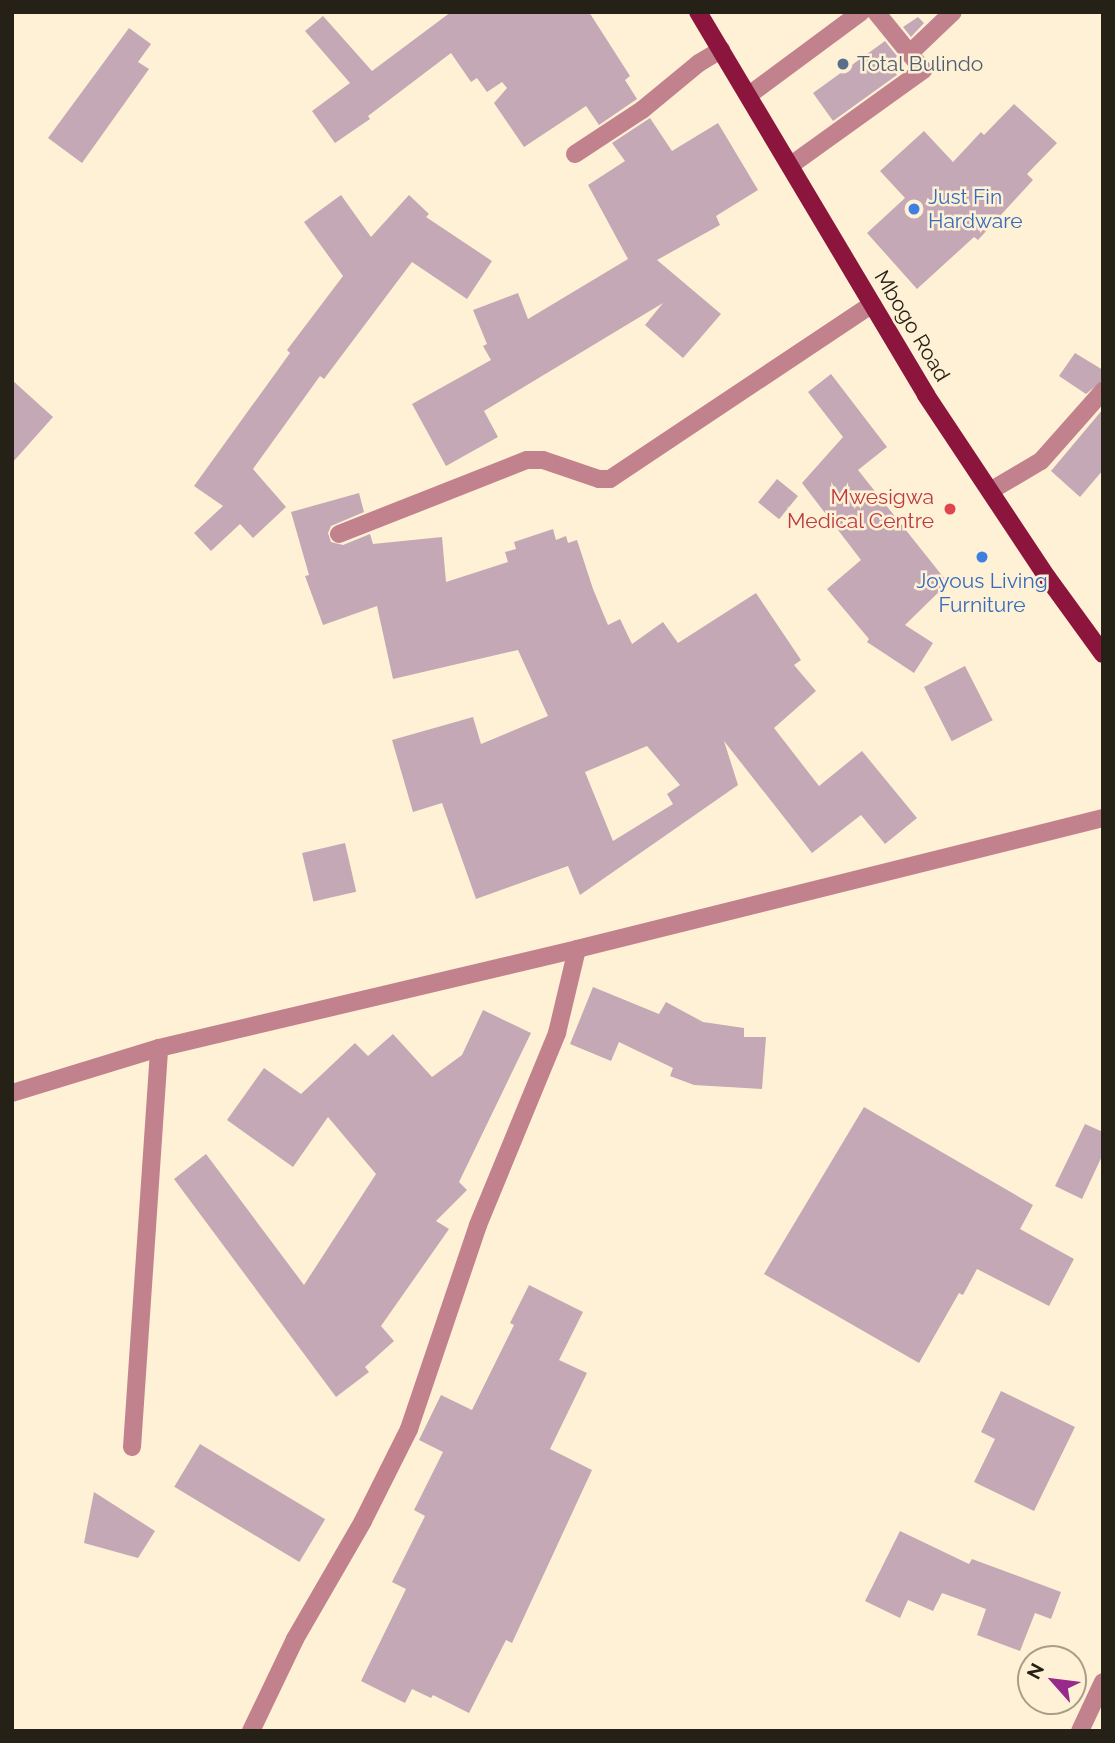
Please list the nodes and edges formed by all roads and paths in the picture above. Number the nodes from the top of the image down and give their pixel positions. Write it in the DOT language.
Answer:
graph roads {
  1 [pos="698,12"];
  2 [pos="861,12"];
  3 [pos="876,12"];
  4 [pos="953,12"];
  5 [pos="721,50"];
  6 [pos="909,54"];
  7 [pos="749,95"];
  8 [pos="575,154"];
  9 [pos="791,165"];
  10 [pos="872,304"];
  11 [pos="1103,391"];
  12 [pos="990,491"];
  13 [pos="339,534"];
  14 [pos="1103,654"];
  15 [pos="1103,818"];
  16 [pos="577,949"];
  17 [pos="159,1048"];
  18 [pos="12,1093"];
  19 [pos="132,1447"];
  20 [pos="1103,1682"];
  21 [pos="251,1731"];
  22 [pos="1080,1731"];
  1 -- 5 [label="main road, Mbogo Road"];
  2 -- 7 [label="street"];
  3 -- 6 [label="street"];
  4 -- 6 [label="street"];
  5 -- 7 [label="main road, Mbogo Road"];
  5 -- 8 [label="street"];
  6 -- 9 [label="street"];
  7 -- 9 [label="main road, Mbogo Road"];
  9 -- 10 [label="main road, Mbogo Road"];
  10 -- 12 [label="main road, Mbogo Road"];
  10 -- 13 [label="street"];
  11 -- 12 [label="street"];
  12 -- 14 [label="main road, Mbogo Road"];
  15 -- 16 [label="street"];
  16 -- 17 [label="street"];
  16 -- 21 [label="street"];
  17 -- 18 [label="street"];
  17 -- 19 [label="street"];
  20 -- 22 [label="street"];
}
